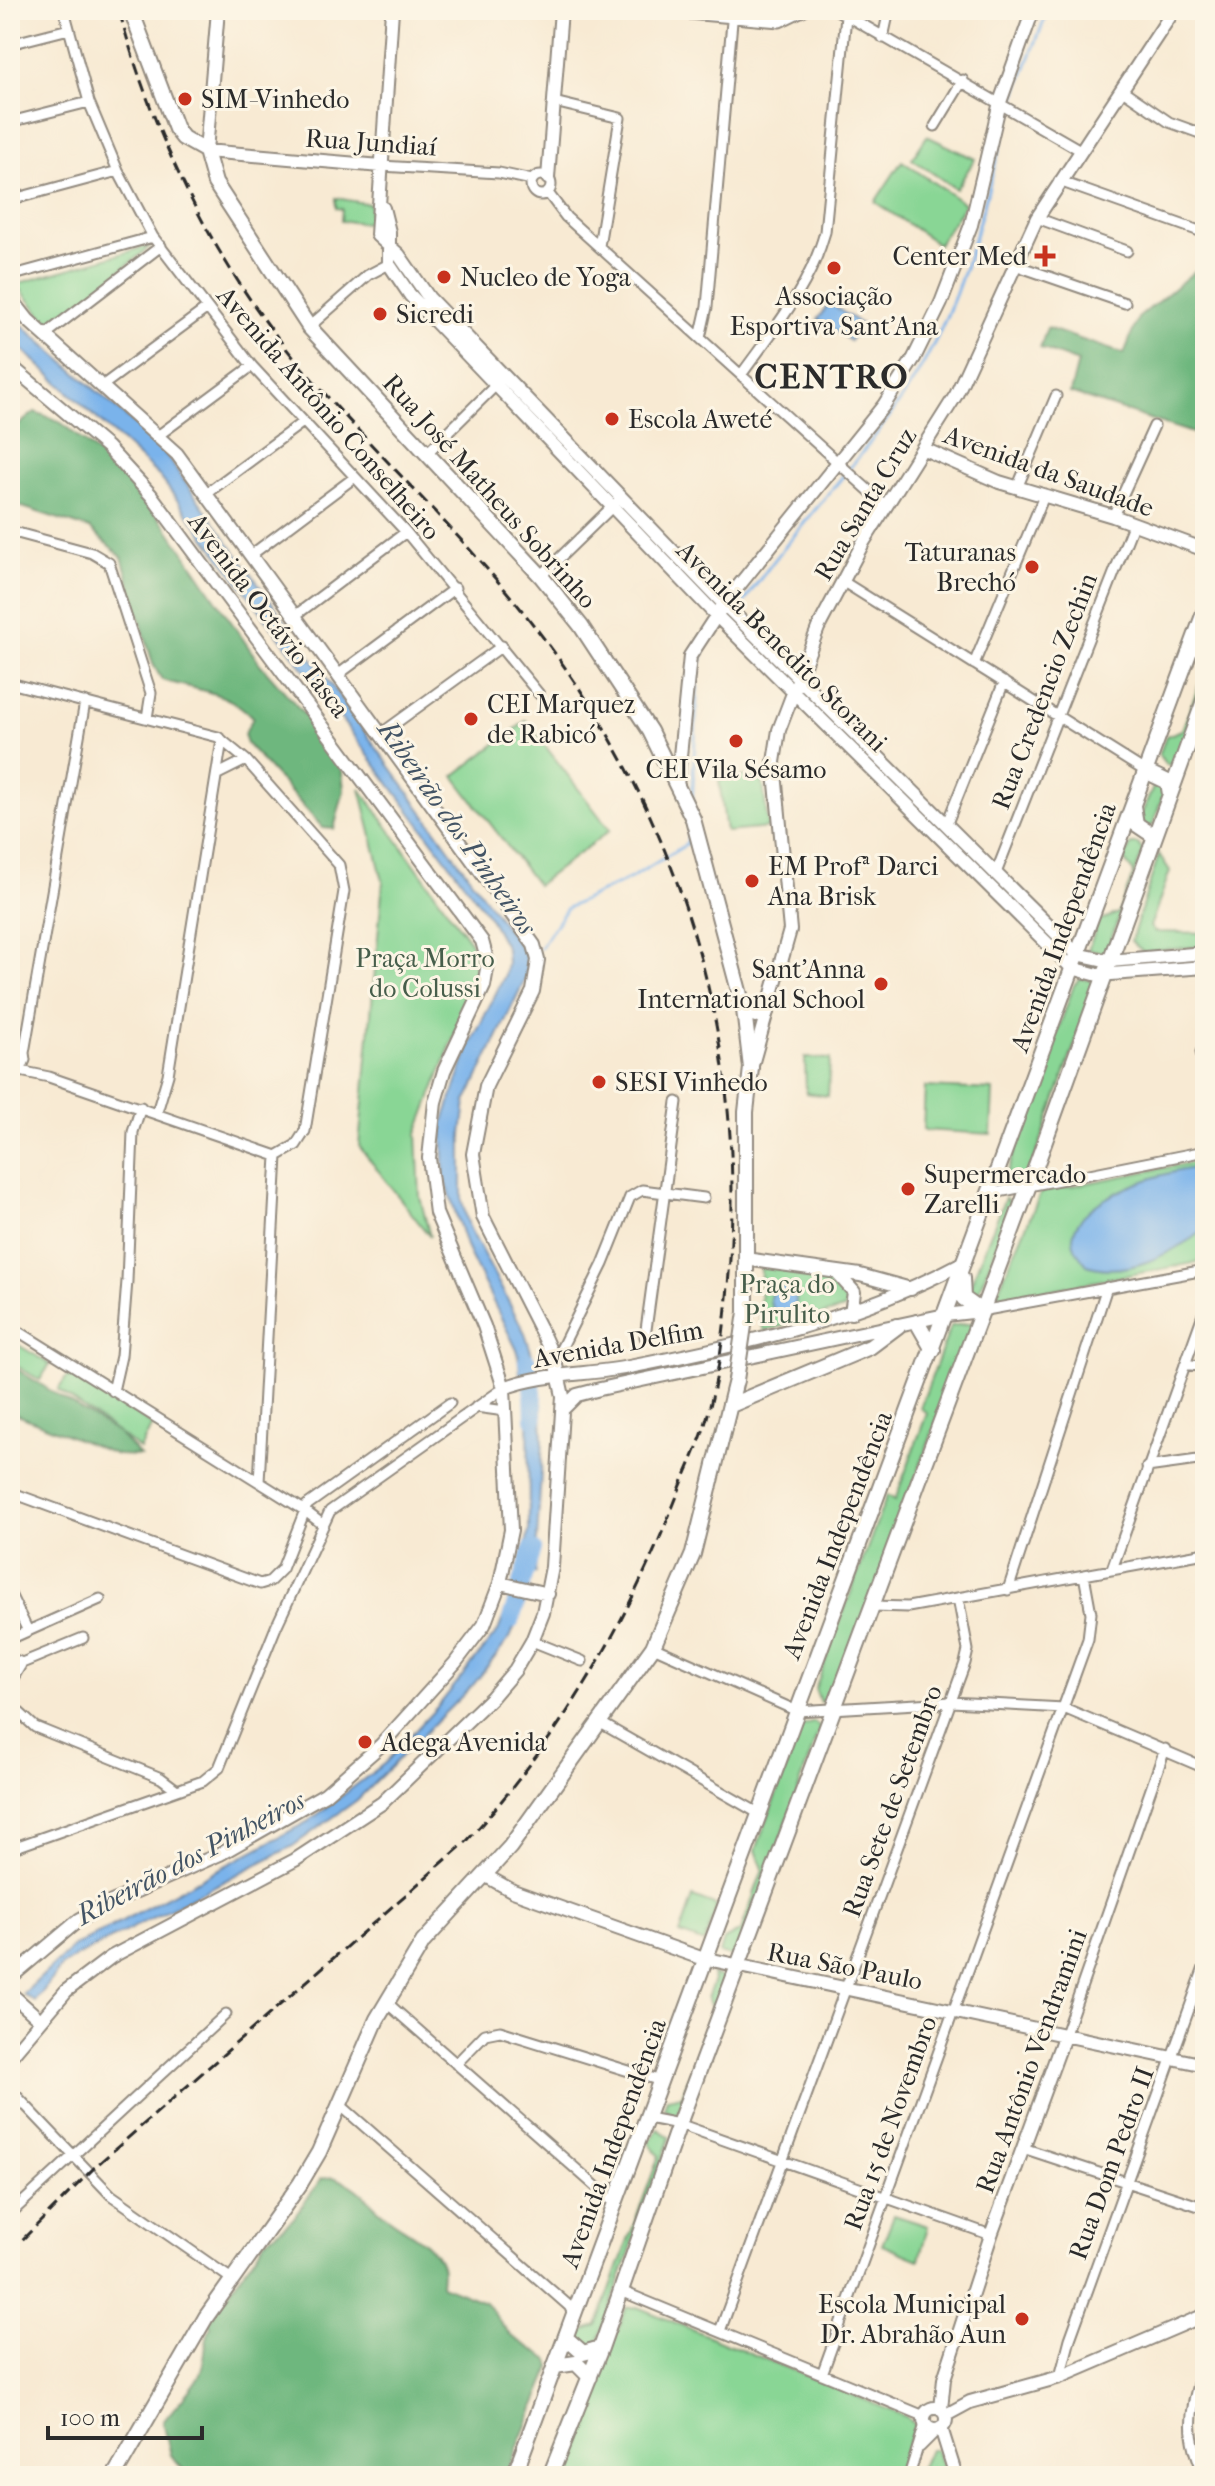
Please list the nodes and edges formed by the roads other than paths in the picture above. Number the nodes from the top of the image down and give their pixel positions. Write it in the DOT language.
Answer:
graph roads {
  1 [pos="64,10"];
  2 [pos="131,10"];
  3 [pos="218,10"];
  4 [pos="392,10"];
  5 [pos="561,10"];
  6 [pos="643,10"];
  7 [pos="805,10"];
  8 [pos="889,10"];
  9 [pos="1033,10"];
  10 [pos="1174,10"];
  11 [pos="841,13"];
  12 [pos="733,14"];
  13 [pos="69,29"];
  14 [pos="883,38"];
  15 [pos="10,44"];
  16 [pos="963,80"];
  17 [pos="1121,89"];
  18 [pos="89,102"];
  19 [pos="554,102"];
  20 [pos="1000,102"];
  21 [pos="10,122"];
  22 [pos="935,126"];
  23 [pos="1205,135"];
  24 [pos="1080,150"];
  25 [pos="206,151"];
  26 [pos="381,166"];
  27 [pos="118,171"];
  28 [pos="548,178"];
  29 [pos="532,180"];
  30 [pos="1059,181"];
  31 [pos="548,193"];
  32 [pos="10,200"];
  33 [pos="1037,218"];
  34 [pos="1205,233"];
  35 [pos="153,237"];
  36 [pos="387,245"];
  37 [pos="161,246"];
  38 [pos="599,246"];
  39 [pos="1127,251"];
  40 [pos="389,264"];
  41 [pos="1015,265"];
  42 [pos="368,275"];
  43 [pos="10,276"];
  44 [pos="10,297"];
  45 [pos="1125,303"];
  46 [pos="206,309"];
  47 [pos="309,327"];
  48 [pos="45,335"];
  49 [pos="700,338"];
  50 [pos="10,365"];
  51 [pos="252,366"];
  52 [pos="505,375"];
  53 [pos="741,375"];
  54 [pos="496,385"];
  55 [pos="102,386"];
  56 [pos="1056,396"];
  57 [pos="303,422"];
  58 [pos="1154,426"];
  59 [pos="159,435"];
  60 [pos="924,449"];
  61 [pos="426,454"];
  62 [pos="838,463"];
  63 [pos="355,477"];
  64 [pos="1017,488"];
  65 [pos="207,493"];
  66 [pos="1044,496"];
  67 [pos="618,502"];
  68 [pos="886,506"];
  69 [pos="1113,516"];
  70 [pos="1133,525"];
  71 [pos="10,531"];
  72 [pos="406,532"];
  73 [pos="1205,550"];
  74 [pos="251,555"];
  75 [pos="541,576"];
  76 [pos="842,581"];
  77 [pos="455,588"];
  78 [pos="724,604"];
  79 [pos="1205,610"];
  80 [pos="296,615"];
  81 [pos="716,615"];
  82 [pos="502,646"];
  83 [pos="974,664"];
  84 [pos="339,674"];
  85 [pos="800,677"];
  86 [pos="1004,682"];
  87 [pos="10,683"];
  88 [pos="794,689"];
  89 [pos="539,694"];
  90 [pos="1205,698"];
  91 [pos="85,702"];
  92 [pos="1059,717"];
  93 [pos="147,718"];
  94 [pos="382,733"];
  95 [pos="222,740"];
  96 [pos="246,760"];
  97 [pos="1145,771"];
  98 [pos="218,774"];
  99 [pos="677,789"];
  100 [pos="1170,795"];
  101 [pos="1133,806"];
  102 [pos="947,823"];
  103 [pos="1154,836"];
  104 [pos="941,837"];
  105 [pos="996,873"];
  106 [pos="990,887"];
  107 [pos="1205,953"];
  108 [pos="1074,961"];
  109 [pos="1205,967"];
  110 [pos="1107,968"];
  111 [pos="32,1006"];
  112 [pos="744,1010"];
  113 [pos="767,1010"];
  114 [pos="10,1041"];
  115 [pos="1201,1052"];
  116 [pos="25,1056"];
  117 [pos="751,1068"];
  118 [pos="15,1071"];
  119 [pos="1205,1074"];
  120 [pos="49,1077"];
  121 [pos="677,1102"];
  122 [pos="141,1107"];
  123 [pos="157,1112"];
  124 [pos="1205,1151"];
  125 [pos="277,1156"];
  126 [pos="1029,1185"];
  127 [pos="665,1192"];
  128 [pos="989,1194"];
  129 [pos="704,1198"];
  130 [pos="745,1259"];
  131 [pos="964,1262"];
  132 [pos="1205,1270"];
  133 [pos="837,1273"];
  134 [pos="1107,1287"];
  135 [pos="911,1289"];
  136 [pos="1205,1309"];
  137 [pos="981,1311"];
  138 [pos="851,1313"];
  139 [pos="945,1315"];
  140 [pos="917,1322"];
  141 [pos="10,1326"];
  142 [pos="898,1326"];
  143 [pos="645,1337"];
  144 [pos="933,1350"];
  145 [pos="555,1361"];
  146 [pos="1185,1364"];
  147 [pos="1205,1367"];
  148 [pos="553,1379"];
  149 [pos="508,1386"];
  150 [pos="113,1391"];
  151 [pos="450,1403"];
  152 [pos="731,1405"];
  153 [pos="476,1407"];
  154 [pos="563,1409"];
  155 [pos="505,1411"];
  156 [pos="1205,1459"];
  157 [pos="1147,1467"];
  158 [pos="259,1482"];
  159 [pos="10,1492"];
  160 [pos="304,1510"];
  161 [pos="322,1524"];
  162 [pos="1205,1553"];
  163 [pos="1112,1569"];
  164 [pos="1084,1575"];
  165 [pos="500,1583"];
  166 [pos="1008,1590"];
  167 [pos="545,1593"];
  168 [pos="10,1594"];
  169 [pos="958,1598"];
  170 [pos="100,1599"];
  171 [pos="872,1606"];
  172 [pos="27,1629"];
  173 [pos="83,1638"];
  174 [pos="10,1639"];
  175 [pos="532,1641"];
  176 [pos="653,1647"];
  177 [pos="10,1658"];
  178 [pos="582,1661"];
  179 [pos="22,1663"];
  180 [pos="10,1683"];
  181 [pos="951,1702"];
  182 [pos="10,1704"];
  183 [pos="1064,1708"];
  184 [pos="797,1711"];
  185 [pos="832,1711"];
  186 [pos="599,1722"];
  187 [pos="1165,1749"];
  188 [pos="1205,1768"];
  189 [pos="151,1773"];
  190 [pos="177,1790"];
  191 [pos="159,1796"];
  192 [pos="760,1814"];
  193 [pos="10,1849"];
  194 [pos="486,1876"];
  195 [pos="705,1959"];
  196 [pos="1205,1965"];
  197 [pos="739,1967"];
  198 [pos="10,1978"];
  199 [pos="846,1990"];
  200 [pos="11,1994"];
  201 [pos="386,2002"];
  202 [pos="955,2011"];
  203 [pos="226,2014"];
  204 [pos="35,2016"];
  205 [pos="1065,2034"];
  206 [pos="10,2057"];
  207 [pos="1171,2058"];
  208 [pos="456,2064"];
  209 [pos="1205,2065"];
  210 [pos="661,2081"];
  211 [pos="10,2089"];
  212 [pos="338,2103"];
  213 [pos="648,2118"];
  214 [pos="679,2124"];
  215 [pos="1023,2148"];
  216 [pos="75,2153"];
  217 [pos="784,2161"];
  218 [pos="1128,2183"];
  219 [pos="886,2199"];
  220 [pos="617,2205"];
  221 [pos="1205,2208"];
  222 [pos="10,2214"];
  223 [pos="991,2235"];
  224 [pos="233,2280"];
  225 [pos="621,2291"];
  226 [pos="574,2315"];
  227 [pos="1205,2315"];
  228 [pos="720,2331"];
  229 [pos="566,2338"];
  230 [pos="601,2348"];
  231 [pos="1205,2355"];
  232 [pos="555,2366"];
  233 [pos="822,2374"];
  234 [pos="590,2377"];
  235 [pos="1060,2377"];
  236 [pos="935,2419"];
  237 [pos="1205,2475"];
  238 [pos="114,2476"];
  239 [pos="514,2476"];
  240 [pos="550,2476"];
  241 [pos="909,2476"];
  242 [pos="956,2476"];
  1 -- 13 [label="street, Avenida Antônio Conselheiro"];
  2 -- 25 [label="main road"];
  3 -- 25 [label="street"];
  4 -- 26 [label="street, Avenida Benedito Storani"];
  5 -- 19 [label="street"];
  6 -- 12 [label="street"];
  7 -- 12 [label="street"];
  8 -- 14 [label="street"];
  9 -- 20 [label="street"];
  10 -- 17 [label="street, Rua Santa Cruz"];
  11 -- 14 [label="street"];
  11 -- 53 [label="street"];
  12 -- 49 [label="street"];
  13 -- 15 [label="street"];
  13 -- 18 [label="street, Avenida Antônio Conselheiro"];
  14 -- 16 [label="street"];
  16 -- 20 [label="street"];
  16 -- 22 [label="street"];
  17 -- 23 [label="street"];
  17 -- 24 [label="street, Rua Santa Cruz"];
  18 -- 21 [label="street"];
  18 -- 27 [label="street, Avenida Antônio Conselheiro"];
  19 -- 28 [label="street"];
  19 -- 38 [label="street"];
  20 -- 24 [label="street"];
  20 -- 62 [label="street"];
  24 -- 30 [label="street, Rua Santa Cruz"];
  25 -- 26 [label="street, Rua Jundiaí"];
  25 -- 47 [label="main road, Rua José Matheus Sobrinho"];
  26 -- 29 [label="street, Rua Jundiaí"];
  26 -- 36 [label="street, Avenida Benedito Storani"];
  27 -- 32 [label="street"];
  27 -- 35 [label="street, Avenida Antônio Conselheiro"];
  28 -- 29 [label="street"];
  28 -- 31 [label="street"];
  29 -- 31 [label="street"];
  30 -- 33 [label="street, Rua Santa Cruz"];
  30 -- 34 [label="street"];
  31 -- 38 [label="street"];
  33 -- 39 [label="street"];
  33 -- 41 [label="street, Rua Santa Cruz"];
  35 -- 37 [label="street, Avenida Antônio Conselheiro"];
  35 -- 43 [label="street"];
  36 -- 40 [label="street, Avenida Benedito Storani"];
  36 -- 42 [label="street"];
  36 -- 52 [label="street, Avenida Benedito Storani"];
  37 -- 46 [label="street, Avenida Antônio Conselheiro"];
  37 -- 48 [label="street"];
  38 -- 49 [label="street"];
  40 -- 42 [label="street"];
  40 -- 54 [label="street, Avenida Benedito Storani"];
  41 -- 45 [label="street"];
  41 -- 60 [label="street, Rua Santa Cruz"];
  42 -- 47 [label="street"];
  44 -- 48 [label="street"];
  46 -- 51 [label="street, Avenida Antônio Conselheiro"];
  46 -- 55 [label="street"];
  47 -- 61 [label="main road, Rua José Matheus Sobrinho"];
  48 -- 55 [label="street"];
  49 -- 53 [label="street"];
  50 -- 149 [label="street, Avenida Octávio Tasca"];
  51 -- 57 [label="street, Avenida Antônio Conselheiro"];
  51 -- 59 [label="street"];
  52 -- 54 [label="street"];
  52 -- 67 [label="street, Avenida Benedito Storani"];
  53 -- 62 [label="street"];
  54 -- 61 [label="street"];
  54 -- 67 [label="street, Avenida Benedito Storani"];
  55 -- 59 [label="street"];
  56 -- 64 [label="street"];
  57 -- 63 [label="street, Avenida Antônio Conselheiro"];
  57 -- 65 [label="street"];
  58 -- 69 [label="street"];
  59 -- 65 [label="street"];
  60 -- 64 [label="street, Avenida da Saudade"];
  60 -- 68 [label="street, Rua Santa Cruz"];
  61 -- 75 [label="main road, Rua José Matheus Sobrinho"];
  62 -- 68 [label="street"];
  62 -- 78 [label="street"];
  63 -- 72 [label="street, Avenida Antônio Conselheiro"];
  63 -- 74 [label="street"];
  64 -- 66 [label="street, Avenida da Saudade"];
  65 -- 74 [label="street"];
  66 -- 69 [label="street, Avenida da Saudade"];
  66 -- 83 [label="street"];
  67 -- 75 [label="street"];
  67 -- 78 [label="street, Avenida Benedito Storani"];
  67 -- 81 [label="street, Avenida Benedito Storani"];
  68 -- 76 [label="street, Rua Santa Cruz"];
  69 -- 70 [label="street, Avenida da Saudade"];
  70 -- 73 [label="street, Avenida da Saudade"];
  70 -- 92 [label="street, Rua Credencio Zechin"];
  71 -- 93 [label="street"];
  72 -- 77 [label="street, Avenida Antônio Conselheiro"];
  72 -- 80 [label="street"];
  74 -- 80 [label="street"];
  75 -- 99 [label="main road, Rua José Matheus Sobrinho"];
  76 -- 83 [label="street"];
  76 -- 85 [label="street, Rua Santa Cruz"];
  77 -- 82 [label="street, Avenida Antônio Conselheiro"];
  77 -- 84 [label="street"];
  78 -- 81 [label="street"];
  78 -- 85 [label="street, Avenida Benedito Storani"];
  79 -- 97 [label="main road, Avenida Independência"];
  80 -- 84 [label="street"];
  81 -- 88 [label="street, Avenida Benedito Storani"];
  81 -- 99 [label="street"];
  82 -- 89 [label="street, Avenida Antônio Conselheiro"];
  82 -- 94 [label="street"];
  83 -- 86 [label="street"];
  84 -- 94 [label="street"];
  85 -- 88 [label="street, Rua Santa Cruz"];
  85 -- 102 [label="street, Avenida Benedito Storani"];
  86 -- 92 [label="street"];
  86 -- 102 [label="street"];
  87 -- 91 [label="street"];
  88 -- 104 [label="street, Avenida Benedito Storani"];
  88 -- 113 [label="street, Rua Santa Cruz"];
  90 -- 100 [label="main road, Avenida Independência"];
  91 -- 93 [label="street"];
  91 -- 111 [label="street"];
  92 -- 97 [label="street"];
  92 -- 105 [label="street, Rua Credencio Zechin"];
  93 -- 95 [label="street"];
  94 -- 145 [label="street"];
  95 -- 96 [label="street"];
  95 -- 98 [label="street"];
  96 -- 98 [label="street"];
  96 -- 125 [label="street"];
  97 -- 100 [label="main road"];
  97 -- 101 [label="main road, Avenida Independência"];
  98 -- 123 [label="street"];
  99 -- 112 [label="main road, Rua José Matheus Sobrinho"];
  100 -- 103 [label="main road, Avenida Independência"];
  101 -- 103 [label="main road"];
  101 -- 108 [label="main road, Avenida Independência"];
  102 -- 104 [label="street"];
  102 -- 105 [label="street, Avenida Benedito Storani"];
  103 -- 110 [label="main road, Avenida Independência"];
  104 -- 106 [label="street, Avenida Benedito Storani"];
  105 -- 106 [label="street"];
  105 -- 108 [label="street, Avenida Benedito Storani"];
  106 -- 108 [label="street, Avenida Benedito Storani"];
  107 -- 110 [label="street"];
  108 -- 110 [label="street"];
  108 -- 128 [label="main road, Avenida Independência"];
  109 -- 110 [label="street"];
  110 -- 126 [label="main road, Avenida Independência"];
  111 -- 114 [label="street"];
  111 -- 116 [label="street"];
  112 -- 113 [label="main road"];
  112 -- 117 [label="main road, Rua José Matheus Sobrinho"];
  113 -- 117 [label="street, Rua Santa Cruz"];
  114 -- 116 [label="street"];
  115 -- 119 [label="street"];
  116 -- 118 [label="street"];
  116 -- 120 [label="street"];
  117 -- 130 [label="main road, Rua José Matheus Sobrinho"];
  118 -- 120 [label="street"];
  120 -- 122 [label="street"];
  121 -- 127 [label="street"];
  122 -- 123 [label="street"];
  122 -- 150 [label="street"];
  123 -- 125 [label="street"];
  124 -- 126 [label="street"];
  125 -- 158 [label="street"];
  126 -- 128 [label="street"];
  126 -- 137 [label="main road, Avenida Independência"];
  127 -- 129 [label="street"];
  127 -- 143 [label="street"];
  127 -- 145 [label="street"];
  128 -- 131 [label="main road, Avenida Independência"];
  130 -- 133 [label="street"];
  130 -- 152 [label="main road, Rua José Matheus Sobrinho, bridge"];
  131 -- 135 [label="street, Avenida Delfim"];
  131 -- 137 [label="main road"];
  131 -- 139 [label="main road, Avenida Independência"];
  132 -- 134 [label="street"];
  133 -- 135 [label="street"];
  133 -- 138 [label="street"];
  134 -- 137 [label="street"];
  134 -- 166 [label="street"];
  135 -- 138 [label="street, Avenida Delfim"];
  136 -- 146 [label="street"];
  137 -- 139 [label="street, Avenida Delfim"];
  137 -- 171 [label="main road, Avenida Independência"];
  138 -- 148 [label="street, Avenida Delfim"];
  139 -- 140 [label="street, Avenida Delfim"];
  139 -- 144 [label="main road, Avenida Independência"];
  140 -- 142 [label="street, Avenida Delfim"];
  140 -- 144 [label="main road"];
  141 -- 150 [label="street"];
  142 -- 152 [label="main road"];
  142 -- 154 [label="street, Avenida Delfim"];
  144 -- 184 [label="main road, Avenida Independência"];
  145 -- 148 [label="street"];
  146 -- 147 [label="street"];
  146 -- 157 [label="street"];
  148 -- 149 [label="street, Avenida Delfim"];
  148 -- 154 [label="street"];
  149 -- 153 [label="street"];
  149 -- 155 [label="street, Avenida Octávio Tasca"];
  150 -- 158 [label="street"];
  151 -- 160 [label="street"];
  152 -- 176 [label="main road, Rua José Matheus Sobrinho"];
  153 -- 155 [label="street"];
  153 -- 161 [label="street"];
  154 -- 167 [label="street"];
  155 -- 165 [label="street, Avenida Octávio Tasca"];
  156 -- 157 [label="street"];
  157 -- 163 [label="street"];
  158 -- 160 [label="street"];
  159 -- 160 [label="street"];
  160 -- 161 [label="street"];
  161 -- 190 [label="street"];
  162 -- 163 [label="street"];
  163 -- 164 [label="street"];
  164 -- 166 [label="street"];
  164 -- 183 [label="street, Rua 15 de Novembro"];
  165 -- 167 [label="street"];
  165 -- 198 [label="street, Avenida Octávio Tasca"];
  166 -- 169 [label="street"];
  167 -- 175 [label="street"];
  168 -- 172 [label="street"];
  169 -- 171 [label="street"];
  169 -- 181 [label="street, Rua Sete de Setembro"];
  170 -- 172 [label="street"];
  171 -- 185 [label="main road, Avenida Independência"];
  172 -- 174 [label="street"];
  173 -- 179 [label="street"];
  175 -- 178 [label="street"];
  175 -- 204 [label="street"];
  176 -- 184 [label="street"];
  176 -- 186 [label="main road, Rua José Matheus Sobrinho"];
  177 -- 179 [label="street"];
  179 -- 180 [label="street"];
  181 -- 183 [label="street"];
  181 -- 185 [label="street"];
  181 -- 199 [label="street, Rua Sete de Setembro"];
  182 -- 189 [label="street"];
  183 -- 187 [label="street"];
  183 -- 202 [label="street, Rua 15 de Novembro"];
  184 -- 185 [label="street"];
  184 -- 192 [label="main road, Avenida Independência"];
  185 -- 197 [label="main road, Avenida Independência"];
  186 -- 192 [label="street"];
  186 -- 194 [label="main road, Rua José Matheus Sobrinho"];
  187 -- 188 [label="street"];
  187 -- 205 [label="street, Rua Antônio Vendramini"];
  189 -- 190 [label="street"];
  189 -- 191 [label="street"];
  190 -- 191 [label="street"];
  191 -- 193 [label="street"];
  192 -- 195 [label="main road, Avenida Independência"];
  194 -- 195 [label="street, Rua São Paulo"];
  194 -- 201 [label="main road, Rua José Matheus Sobrinho"];
  195 -- 197 [label="street, Rua São Paulo"];
  195 -- 210 [label="main road, Avenida Independência"];
  196 -- 207 [label="street, Rua Dom Pedro II"];
  197 -- 199 [label="street, Rua São Paulo"];
  197 -- 214 [label="main road, Avenida Independência"];
  199 -- 202 [label="street, Rua São Paulo"];
  199 -- 217 [label="street, Rua Sete de Setembro"];
  200 -- 204 [label="street"];
  201 -- 208 [label="street"];
  201 -- 212 [label="main road, Rua José Matheus Sobrinho"];
  202 -- 205 [label="street, Rua São Paulo"];
  202 -- 219 [label="street, Rua 15 de Novembro"];
  203 -- 216 [label="street"];
  204 -- 206 [label="street"];
  205 -- 207 [label="street, Rua São Paulo"];
  205 -- 215 [label="street, Rua Antônio Vendramini"];
  207 -- 209 [label="street, Rua São Paulo"];
  207 -- 218 [label="street, Rua Dom Pedro II"];
  208 -- 210 [label="street"];
  208 -- 220 [label="street"];
  210 -- 213 [label="main road, Avenida Independência"];
  211 -- 216 [label="street"];
  212 -- 224 [label="main road, Rua José Matheus Sobrinho"];
  212 -- 226 [label="street"];
  213 -- 214 [label="street"];
  213 -- 220 [label="main road, Avenida Independência"];
  214 -- 217 [label="street"];
  214 -- 225 [label="main road, Avenida Independência"];
  215 -- 218 [label="street"];
  215 -- 223 [label="street, Rua Antônio Vendramini"];
  216 -- 222 [label="street"];
  216 -- 224 [label="street"];
  217 -- 219 [label="street"];
  217 -- 228 [label="street, Rua Sete de Setembro"];
  218 -- 221 [label="street"];
  218 -- 235 [label="street, Rua Dom Pedro II"];
  219 -- 223 [label="street"];
  219 -- 233 [label="street, Rua 15 de Novembro"];
  220 -- 226 [label="main road, Avenida Independência"];
  223 -- 236 [label="street, Rua Antônio Vendramini"];
  224 -- 238 [label="main road, Rua José Matheus Sobrinho"];
  225 -- 228 [label="street"];
  225 -- 230 [label="main road, Avenida Independência"];
  226 -- 229 [label="main road, Avenida Independência"];
  227 -- 235 [label="street"];
  228 -- 233 [label="street"];
  229 -- 230 [label="main road"];
  229 -- 232 [label="main road, Avenida Independência"];
  230 -- 234 [label="main road, Avenida Independência"];
  231 -- 237 [label="street"];
  232 -- 234 [label="main road"];
  232 -- 239 [label="main road, Avenida Independência"];
  233 -- 236 [label="street"];
  234 -- 240 [label="main road, Avenida Independência"];
  235 -- 236 [label="street"];
  236 -- 241 [label="street"];
  236 -- 242 [label="street"];
}
